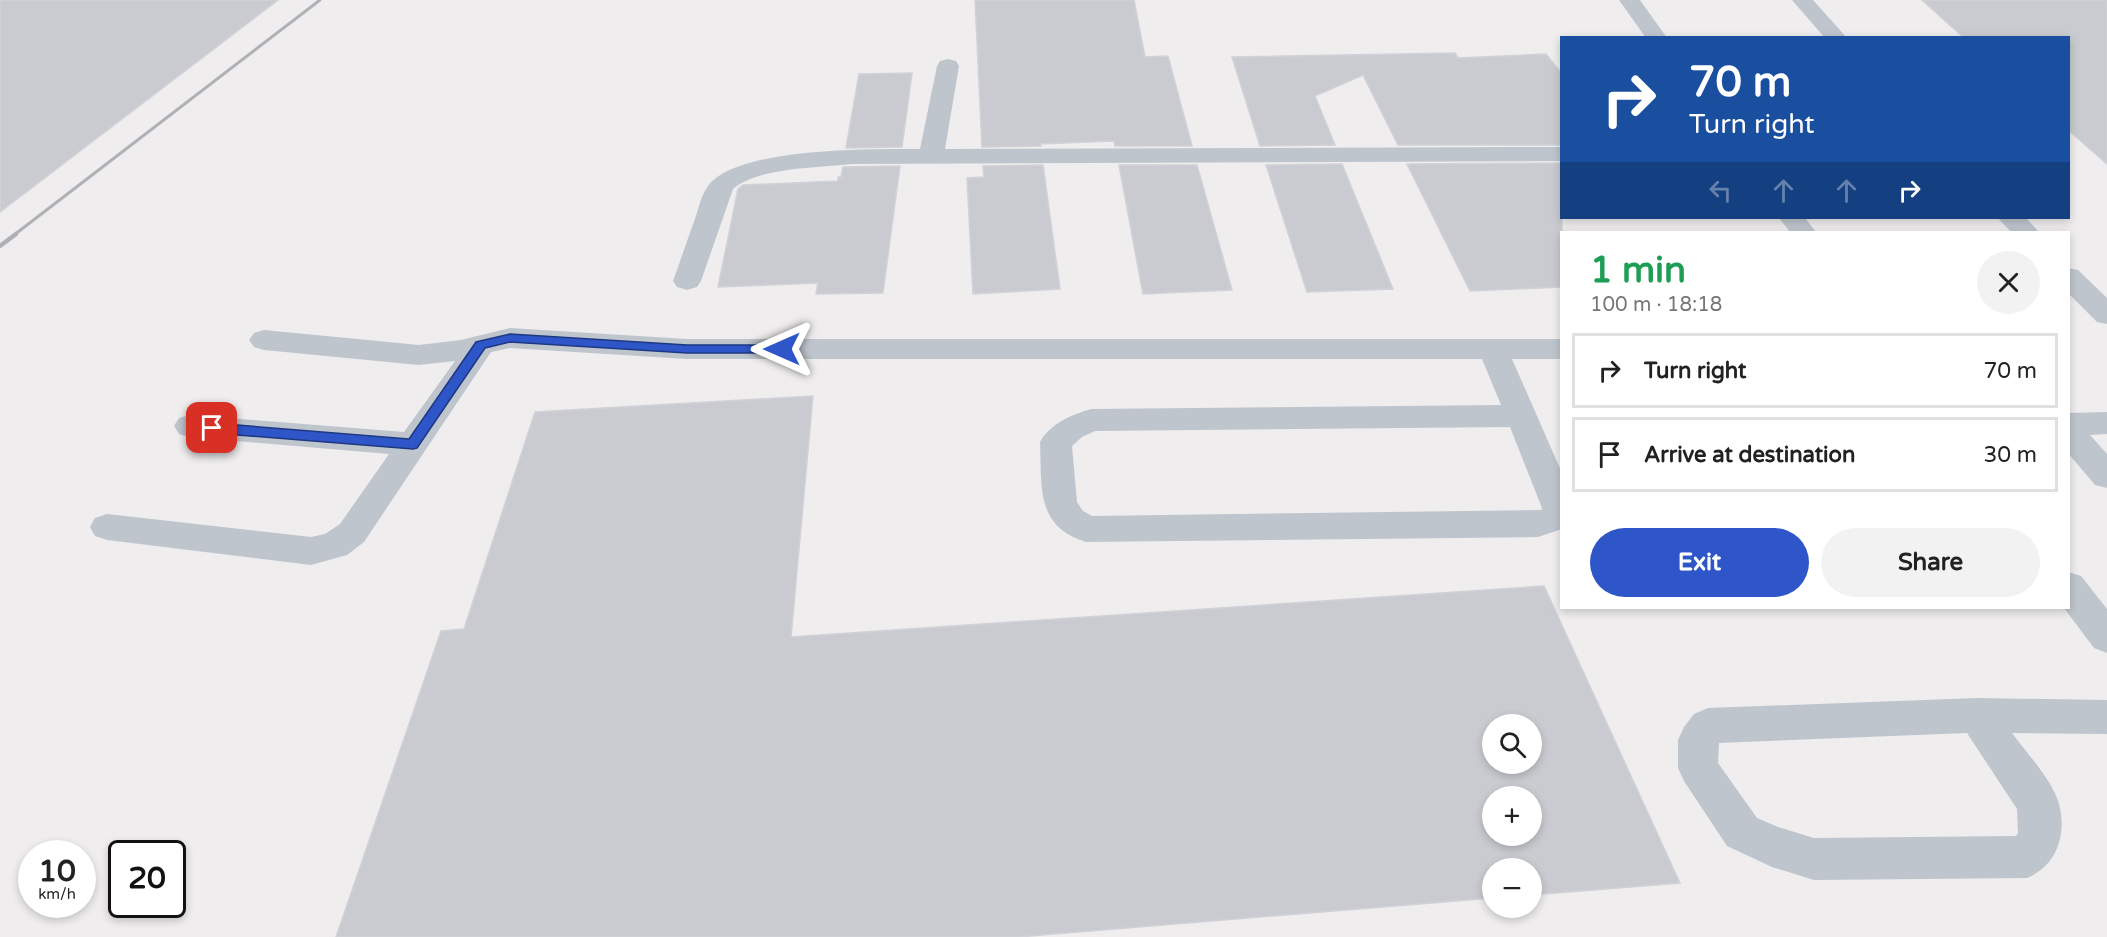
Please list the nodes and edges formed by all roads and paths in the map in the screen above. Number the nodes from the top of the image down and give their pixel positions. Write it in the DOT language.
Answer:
graph roads {
  1 [pos="1629,0"];
  2 [pos="1802,0"];
  3 [pos="1656,36"];
  4 [pos="1835,36"];
  5 [pos="948,66"];
  6 [pos="1560,154"];
  7 [pos="931,157"];
  8 [pos="1793,219"];
  9 [pos="2012,219"];
  10 [pos="1802,231"];
  11 [pos="2025,231"];
  12 [pos="2070,278"];
  13 [pos="687,281"];
  14 [pos="2107,315"];
  15 [pos="264,340"];
  16 [pos="481,345"];
  17 [pos="1493,349"];
  18 [pos="1560,349"];
  19 [pos="1521,416"];
  20 [pos="2107,423"];
  21 [pos="2070,424"];
  22 [pos="190,426"];
  23 [pos="2070,433"];
  24 [pos="413,444"];
  25 [pos="2107,476"];
  26 [pos="107,526"];
  27 [pos="2070,589"];
  28 [pos="2107,637"];
  29 [pos="1977,715"];
  30 [pos="2107,717"];
  1 -- 3 [label="street"];
  2 -- 4 [label="street"];
  5 -- 7 [label="street"];
  6 -- 7 [label="street"];
  7 -- 13 [label="street"];
  8 -- 10 [label="street"];
  9 -- 11 [label="street"];
  12 -- 14 [label="street"];
  15 -- 16 [label="street"];
  16 -- 17 [label="street"];
  16 -- 24 [label="street"];
  17 -- 18 [label="street"];
  17 -- 19 [label="street"];
  19 -- 19 [label="street"];
  20 -- 21 [label="street"];
  22 -- 24 [label="street"];
  23 -- 25 [label="street"];
  24 -- 26 [label="street"];
  27 -- 28 [label="street"];
  29 -- 29 [label="street"];
  29 -- 30 [label="street"];
}
